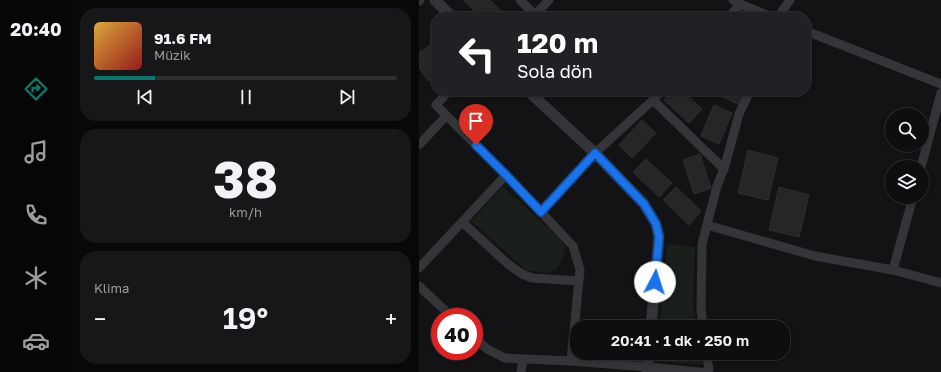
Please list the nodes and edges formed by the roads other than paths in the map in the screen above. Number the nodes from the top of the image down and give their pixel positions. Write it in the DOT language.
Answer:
graph roads {
  1 [pos="435,0"];
  2 [pos="519,0"];
  3 [pos="549,0"];
  4 [pos="790,0"];
  5 [pos="737,2"];
  6 [pos="447,12"];
  7 [pos="530,12"];
  8 [pos="538,12"];
  9 [pos="732,12"];
  10 [pos="760,12"];
  11 [pos="782,12"];
  12 [pos="811,33"];
  13 [pos="941,84"];
  14 [pos="941,93"];
  15 [pos="444,96"];
  16 [pos="533,96"];
  17 [pos="657,96"];
  18 [pos="747,96"];
  19 [pos="653,100"];
  20 [pos="446,116"];
  21 [pos="420,141"];
  22 [pos="595,153"];
  23 [pos="923,160"];
  24 [pos="724,169"];
  25 [pos="506,175"];
  26 [pos="911,204"];
  27 [pos="541,212"];
  28 [pos="462,222"];
  29 [pos="707,225"];
  30 [pos="419,268"];
  31 [pos="893,270"];
  32 [pos="579,281"];
  33 [pos="941,283"];
  34 [pos="419,286"];
  35 [pos="442,308"];
  36 [pos="652,320"];
  37 [pos="702,320"];
  38 [pos="483,346"];
  39 [pos="523,359"];
  40 [pos="707,360"];
  41 [pos="571,361"];
  42 [pos="647,369"];
  43 [pos="521,372"];
  44 [pos="699,372"];
  45 [pos="703,372"];
  1 -- 6 [label="street"];
  2 -- 7 [label="street"];
  3 -- 8 [label="street"];
  4 -- 11 [label="street"];
  5 -- 9 [label="street"];
  5 -- 10 [label="street"];
  12 -- 13 [label="street"];
  14 -- 23 [label="street"];
  15 -- 20 [label="street"];
  16 -- 22 [label="street"];
  17 -- 19 [label="street"];
  18 -- 24 [label="street"];
  19 -- 22 [label="street"];
  19 -- 24 [label="street"];
  20 -- 21 [label="street"];
  20 -- 25 [label="street"];
  22 -- 27 [label="street"];
  22 -- 36 [label="street"];
  24 -- 29 [label="street"];
  25 -- 27 [label="street"];
  25 -- 28 [label="street"];
  26 -- 31 [label="street"];
  27 -- 32 [label="street"];
  28 -- 30 [label="street"];
  28 -- 32 [label="street"];
  29 -- 31 [label="street"];
  29 -- 37 [label="street"];
  31 -- 33 [label="street"];
  32 -- 41 [label="street"];
  34 -- 35 [label="street"];
  38 -- 39 [label="street"];
  39 -- 41 [label="street"];
  39 -- 43 [label="street"];
  40 -- 45 [label="street"];
  41 -- 42 [label="street"];
  42 -- 44 [label="street"];
}
